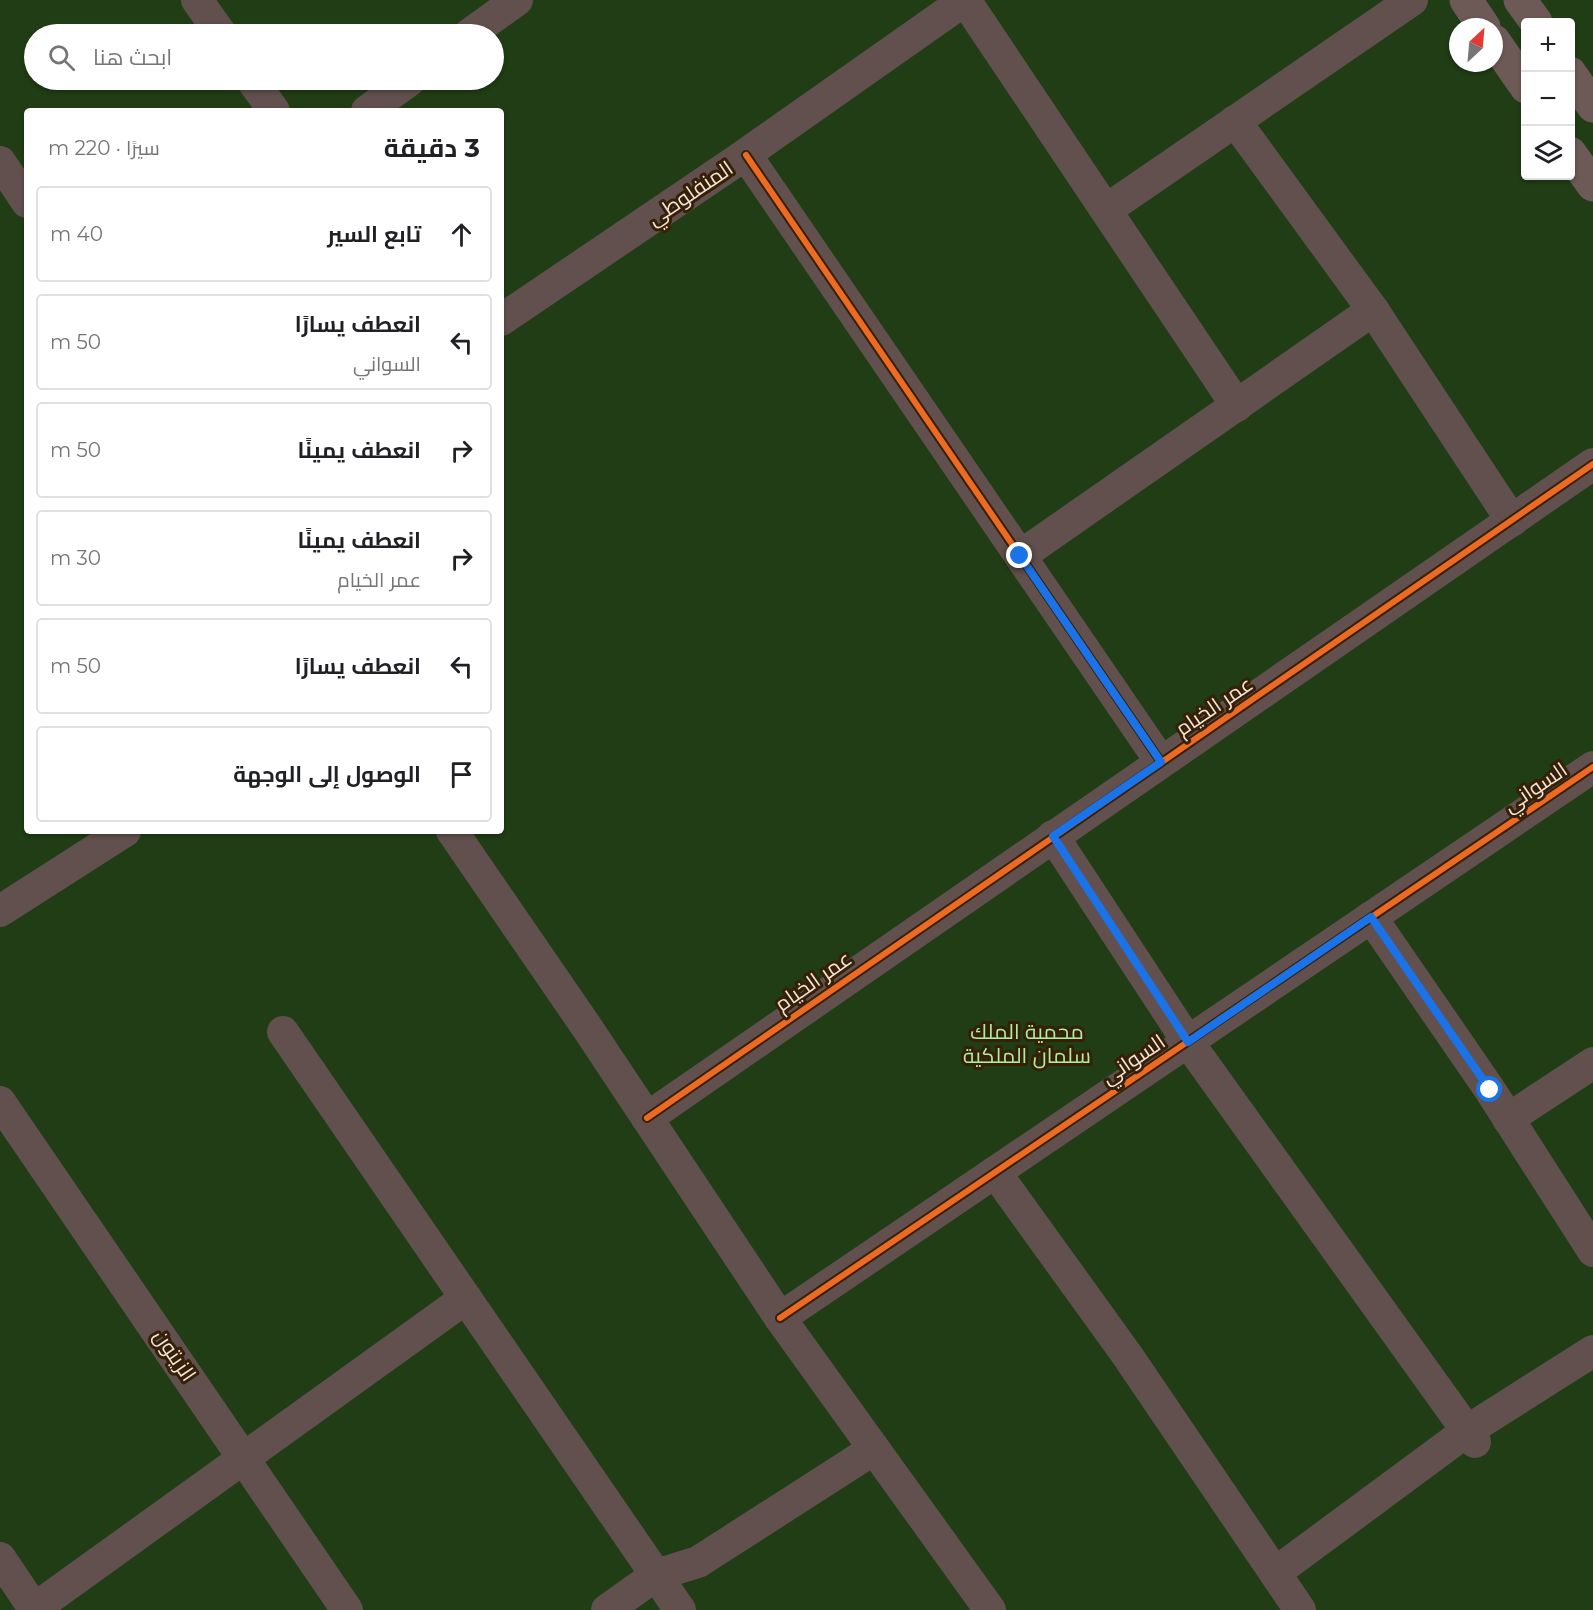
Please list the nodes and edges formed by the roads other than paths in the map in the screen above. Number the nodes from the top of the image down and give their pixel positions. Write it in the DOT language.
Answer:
graph roads {
  1 [pos="197,0"];
  2 [pos="965,0"];
  3 [pos="1412,0"];
  4 [pos="1466,0"];
  5 [pos="1520,0"];
  6 [pos="507,3"];
  7 [pos="1479,18"];
  8 [pos="1533,18"];
  9 [pos="214,24"];
  10 [pos="482,24"];
  11 [pos="1503,54"];
  12 [pos="1521,80"];
  13 [pos="1575,80"];
  14 [pos="259,90"];
  15 [pos="396,90"];
  16 [pos="1593,106"];
  17 [pos="272,108"];
  18 [pos="371,108"];
  19 [pos="1235,121"];
  20 [pos="746,155"];
  21 [pos="1575,160"];
  22 [pos="0,162"];
  23 [pos="1593,185"];
  24 [pos="24,198"];
  25 [pos="1106,210"];
  26 [pos="1373,310"];
  27 [pos="504,318"];
  28 [pos="1237,406"];
  29 [pos="1593,464"];
  30 [pos="1512,520"];
  31 [pos="1020,556"];
  32 [pos="1161,762"];
  33 [pos="1593,767"];
  34 [pos="119,834"];
  35 [pos="454,834"];
  36 [pos="1053,836"];
  37 [pos="0,911"];
  38 [pos="1371,917"];
  39 [pos="283,1032"];
  40 [pos="1188,1042"];
  41 [pos="1593,1063"];
  42 [pos="0,1102"];
  43 [pos="647,1118"];
  44 [pos="1508,1119"];
  45 [pos="995,1172"];
  46 [pos="1593,1251"];
  47 [pos="466,1298"];
  48 [pos="780,1318"];
  49 [pos="1593,1351"];
  50 [pos="1471,1436"];
  51 [pos="874,1449"];
  52 [pos="244,1456"];
  53 [pos="0,1558"];
  54 [pos="1275,1573"];
  55 [pos="656,1575"];
  56 [pos="35,1609"];
  57 [pos="347,1610"];
  58 [pos="607,1610"];
  59 [pos="680,1610"];
  60 [pos="990,1610"];
  61 [pos="1300,1610"];
  1 -- 9 [label="street"];
  2 -- 20 [label="street, المنفلوطي"];
  2 -- 25 [label="street"];
  3 -- 19 [label="street"];
  4 -- 7 [label="street"];
  5 -- 8 [label="street"];
  6 -- 10 [label="street"];
  11 -- 12 [label="street"];
  13 -- 16 [label="street"];
  14 -- 17 [label="street"];
  15 -- 18 [label="street"];
  19 -- 25 [label="street"];
  19 -- 26 [label="street"];
  20 -- 27 [label="street, المنفلوطي"];
  20 -- 31 [label="street"];
  21 -- 23 [label="street"];
  22 -- 24 [label="street"];
  25 -- 28 [label="street"];
  26 -- 28 [label="street"];
  26 -- 30 [label="street"];
  28 -- 31 [label="street"];
  29 -- 30 [label="street, عمر الخيام"];
  30 -- 32 [label="street, عمر الخيام"];
  31 -- 32 [label="street"];
  32 -- 36 [label="street, عمر الخيام"];
  33 -- 38 [label="street, السواني"];
  34 -- 37 [label="street"];
  35 -- 43 [label="street"];
  36 -- 40 [label="street"];
  36 -- 43 [label="street, عمر الخيام"];
  38 -- 40 [label="street, السواني"];
  38 -- 44 [label="street"];
  39 -- 47 [label="street"];
  40 -- 45 [label="street, السواني"];
  40 -- 50 [label="street"];
  41 -- 44 [label="street"];
  42 -- 52 [label="street, الزيتون"];
  43 -- 48 [label="street"];
  44 -- 46 [label="street"];
  45 -- 48 [label="street, السواني"];
  45 -- 54 [label="street"];
  47 -- 52 [label="street"];
  47 -- 55 [label="street"];
  48 -- 51 [label="street"];
  49 -- 50 [label="street"];
  50 -- 54 [label="street"];
  51 -- 55 [label="street"];
  51 -- 60 [label="street"];
  52 -- 56 [label="street"];
  52 -- 57 [label="street, الزيتون"];
  53 -- 56 [label="street"];
  54 -- 61 [label="street"];
  55 -- 58 [label="street"];
  55 -- 59 [label="street"];
}
